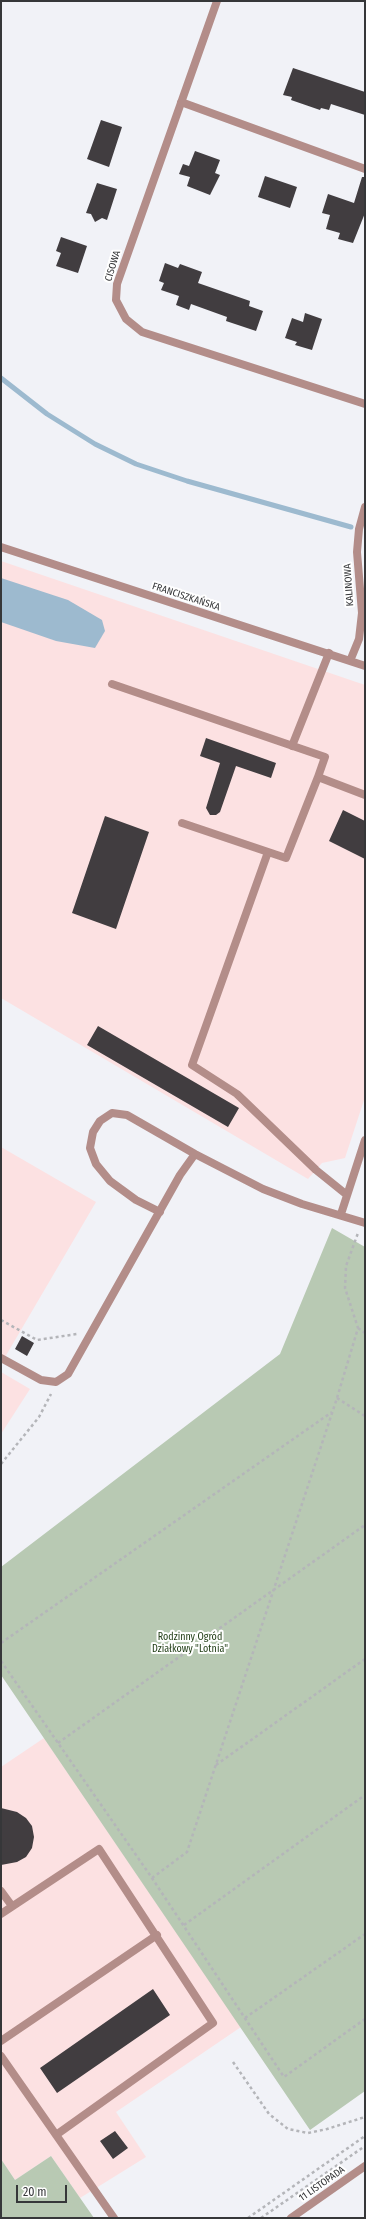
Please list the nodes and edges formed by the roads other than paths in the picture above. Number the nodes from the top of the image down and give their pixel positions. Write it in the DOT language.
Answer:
graph roads {
  1 [pos="217,1"];
  2 [pos="181,102"];
  3 [pos="365,169"];
  4 [pos="365,404"];
  5 [pos="365,507"];
  6 [pos="1,547"];
  7 [pos="329,654"];
  8 [pos="350,661"];
  9 [pos="365,666"];
  10 [pos="112,684"];
  11 [pos="292,746"];
  12 [pos="318,777"];
  13 [pos="365,795"];
  14 [pos="182,823"];
  15 [pos="268,852"];
  16 [pos="365,1140"];
  17 [pos="194,1154"];
  18 [pos="347,1195"];
  19 [pos="160,1212"];
  20 [pos="341,1214"];
  21 [pos="365,1222"];
  22 [pos="1,1358"];
  23 [pos="1,1891"];
  24 [pos="12,1906"];
  25 [pos="1,1914"];
  26 [pos="157,1935"];
  27 [pos="1,2041"];
  28 [pos="1,2056"];
  29 [pos="56,2135"];
  30 [pos="365,2166"];
  31 [pos="114,2218"];
  32 [pos="291,2218"];
  1 -- 2 [label="street, CISOWA"];
  2 -- 3 [label="street"];
  2 -- 4 [label="street, CISOWA"];
  5 -- 8 [label="street, KALINOWA"];
  6 -- 7 [label="street, FRANCISZKAŃSKA"];
  7 -- 8 [label="street, FRANCISZKAŃSKA"];
  7 -- 11 [label="street"];
  8 -- 9 [label="street, FRANCISZKAŃSKA"];
  10 -- 11 [label="street"];
  11 -- 12 [label="street"];
  12 -- 13 [label="street"];
  12 -- 15 [label="street"];
  14 -- 15 [label="street"];
  15 -- 18 [label="street"];
  16 -- 18 [label="street"];
  17 -- 19 [label="street"];
  17 -- 19 [label="street"];
  17 -- 20 [label="street"];
  18 -- 20 [label="street"];
  19 -- 22 [label="street"];
  20 -- 21 [label="street"];
  23 -- 24 [label="street"];
  24 -- 25 [label="street"];
  24 -- 26 [label="street"];
  26 -- 27 [label="street"];
  26 -- 29 [label="street"];
  28 -- 29 [label="street"];
  29 -- 31 [label="street"];
  30 -- 32 [label="street, 11 LISTOPADA"];
}
